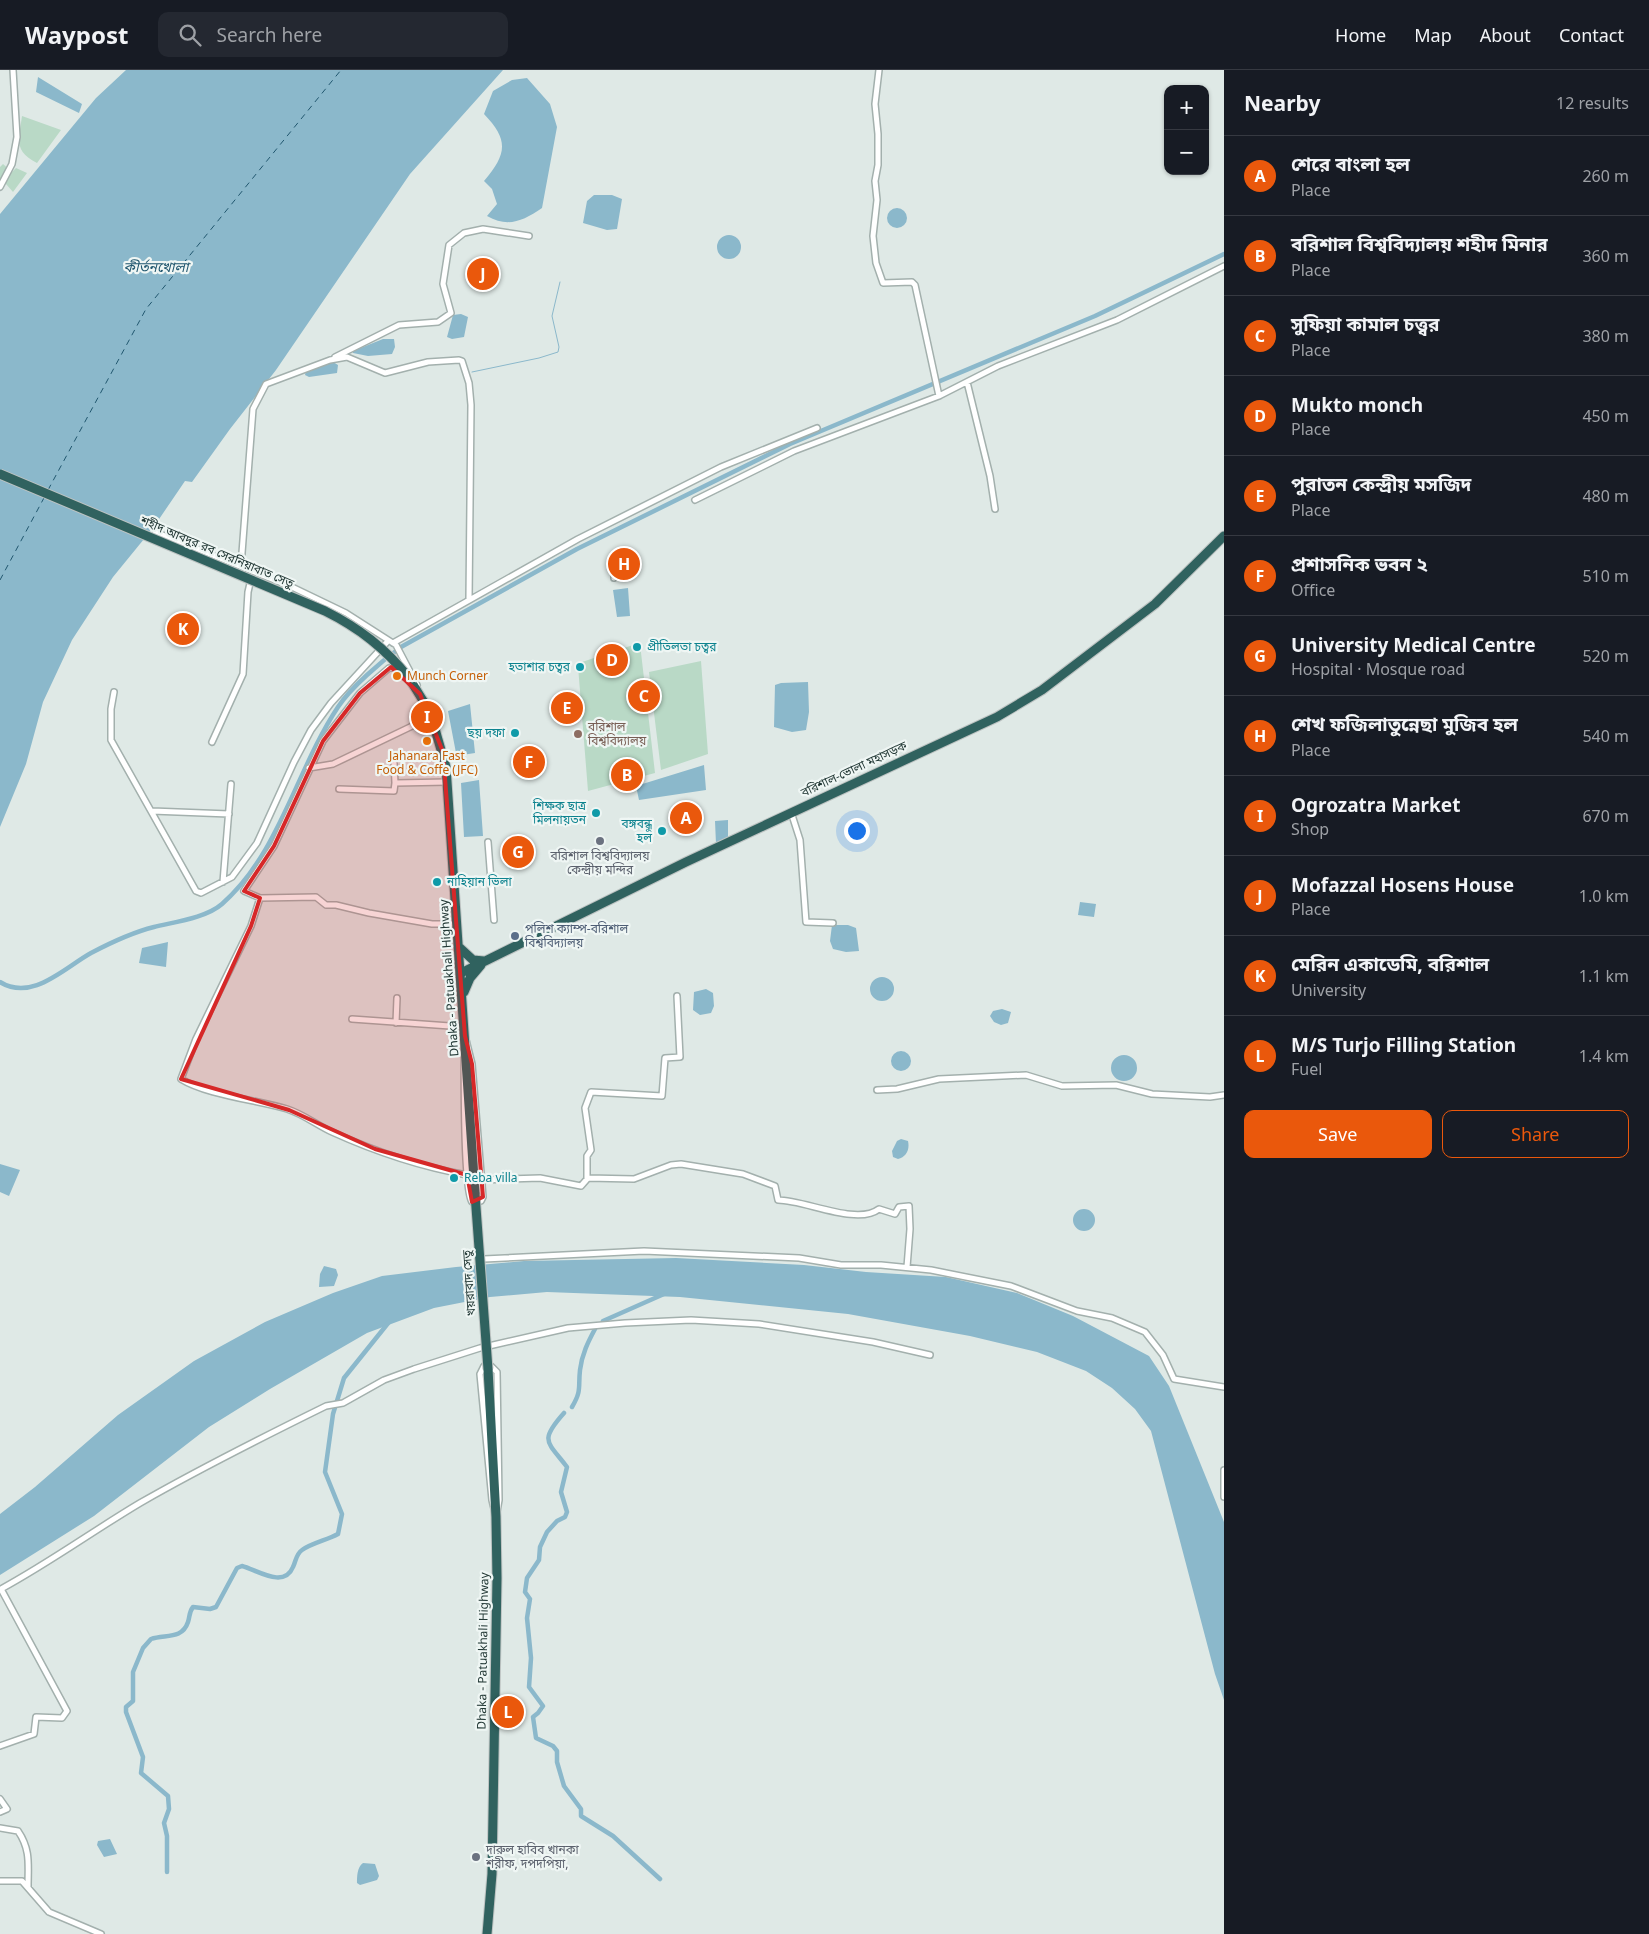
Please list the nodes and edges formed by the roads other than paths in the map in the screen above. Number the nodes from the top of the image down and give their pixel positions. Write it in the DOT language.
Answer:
graph roads {
  1 [pos="13,70"];
  2 [pos="879,70"];
  3 [pos="0,187"];
  4 [pos="529,236"];
  5 [pos="1224,266"];
  6 [pos="330,360"];
  7 [pos="967,382"];
  8 [pos="938,394"];
  9 [pos="817,428"];
  10 [pos="0,474"];
  11 [pos="694,500"];
  12 [pos="995,510"];
  13 [pos="155,532"];
  14 [pos="1224,536"];
  15 [pos="616,564"];
  16 [pos="241,566"];
  17 [pos="254,572"];
  18 [pos="614,578"];
  19 [pos="469,600"];
  20 [pos="393,643"];
  21 [pos="409,678"];
  22 [pos="114,692"];
  23 [pos="420,694"];
  24 [pos="432,717"];
  25 [pos="212,742"];
  26 [pos="394,762"];
  27 [pos="309,768"];
  28 [pos="448,782"];
  29 [pos="395,783"];
  30 [pos="231,784"];
  31 [pos="339,789"];
  32 [pos="152,811"];
  33 [pos="791,812"];
  34 [pos="229,814"];
  35 [pos="488,842"];
  36 [pos="223,882"];
  37 [pos="260,898"];
  38 [pos="494,920"];
  39 [pos="833,923"];
  40 [pos="458,924"];
  41 [pos="460,948"];
  42 [pos="484,961"];
  43 [pos="461,973"];
  44 [pos="463,993"];
  45 [pos="677,996"];
  46 [pos="397,998"];
  47 [pos="352,1019"];
  48 [pos="396,1022"];
  49 [pos="465,1032"];
  50 [pos="877,1090"];
  51 [pos="1224,1095"];
  52 [pos="467,1175"];
  53 [pos="587,1179"];
  54 [pos="482,1180"];
  55 [pos="475,1194"];
  56 [pos="484,1259"];
  57 [pos="907,1267"];
  58 [pos="930,1355"];
  59 [pos="488,1369"];
  60 [pos="1224,1388"];
  61 [pos="1224,1470"];
  62 [pos="1224,1496"];
  63 [pos="496,1517"];
  64 [pos="0,1746"];
  65 [pos="0,1799"];
  66 [pos="0,1812"];
  67 [pos="0,1828"];
  68 [pos="0,1881"];
  69 [pos="28,1887"];
  70 [pos="101,1934"];
  71 [pos="487,1934"];
  1 -- 3 [label="street"];
  2 -- 8 [label="street"];
  4 -- 6 [label="street"];
  5 -- 7 [label="street"];
  6 -- 16 [label="street"];
  6 -- 19 [label="street"];
  7 -- 8 [label="street"];
  7 -- 12 [label="street"];
  8 -- 11 [label="street"];
  9 -- 19 [label="street"];
  10 -- 21 [label="highway, শহীদ আবদুর রব সেরনিয়াবাত সেতু, bridge"];
  13 -- 16 [label="street"];
  14 -- 33 [label="highway, বরিশাল-ভোলা মহাসড়ক"];
  15 -- 18 [label="street"];
  16 -- 17 [label="street"];
  17 -- 20 [label="street"];
  17 -- 25 [label="street"];
  19 -- 20 [label="street"];
  20 -- 23 [label="street"];
  20 -- 36 [label="street"];
  21 -- 23 [label="highway, Dhaka - Patuakhali Highway"];
  22 -- 32 [label="street"];
  23 -- 24 [label="highway, Dhaka - Patuakhali Highway"];
  23 -- 27 [label="street"];
  24 -- 27 [label="street"];
  24 -- 28 [label="highway, Dhaka - Patuakhali Highway"];
  26 -- 29 [label="street"];
  27 -- 37 [label="street"];
  28 -- 29 [label="street"];
  28 -- 40 [label="highway, Dhaka - Patuakhali Highway"];
  29 -- 31 [label="street"];
  30 -- 34 [label="street"];
  32 -- 34 [label="street"];
  32 -- 36 [label="street"];
  33 -- 39 [label="street"];
  33 -- 42 [label="highway, বরিশাল-ভোলা মহাসড়ক"];
  34 -- 36 [label="street"];
  35 -- 38 [label="street"];
  37 -- 40 [label="street"];
  37 -- 52 [label="street"];
  40 -- 41 [label="highway, Dhaka - Patuakhali Highway"];
  41 -- 42 [label="highway"];
  41 -- 43 [label="highway, Dhaka - Patuakhali Highway"];
  42 -- 43 [label="highway, বরিশাল-ভোলা মহাসড়ক"];
  42 -- 44 [label="highway"];
  43 -- 44 [label="highway, Dhaka - Patuakhali Highway"];
  44 -- 49 [label="highway, Dhaka - Patuakhali Highway"];
  45 -- 53 [label="street"];
  46 -- 48 [label="street"];
  47 -- 48 [label="street"];
  48 -- 49 [label="street"];
  49 -- 52 [label="street"];
  49 -- 54 [label="street"];
  49 -- 55 [label="highway, Dhaka - Patuakhali Highway"];
  50 -- 51 [label="street"];
  52 -- 54 [label="street"];
  53 -- 54 [label="street"];
  53 -- 57 [label="street"];
  55 -- 59 [label="highway, খয়রাবাদ সেতু, bridge"];
  56 -- 57 [label="street"];
  57 -- 60 [label="street"];
  58 -- 64 [label="street"];
  59 -- 63 [label="highway, Dhaka - Patuakhali Highway"];
  61 -- 62 [label="street"];
  63 -- 63 [label="street"];
  63 -- 71 [label="highway, Dhaka - Patuakhali Highway"];
  65 -- 66 [label="street"];
  67 -- 69 [label="street"];
  68 -- 69 [label="street"];
  69 -- 70 [label="street"];
}
